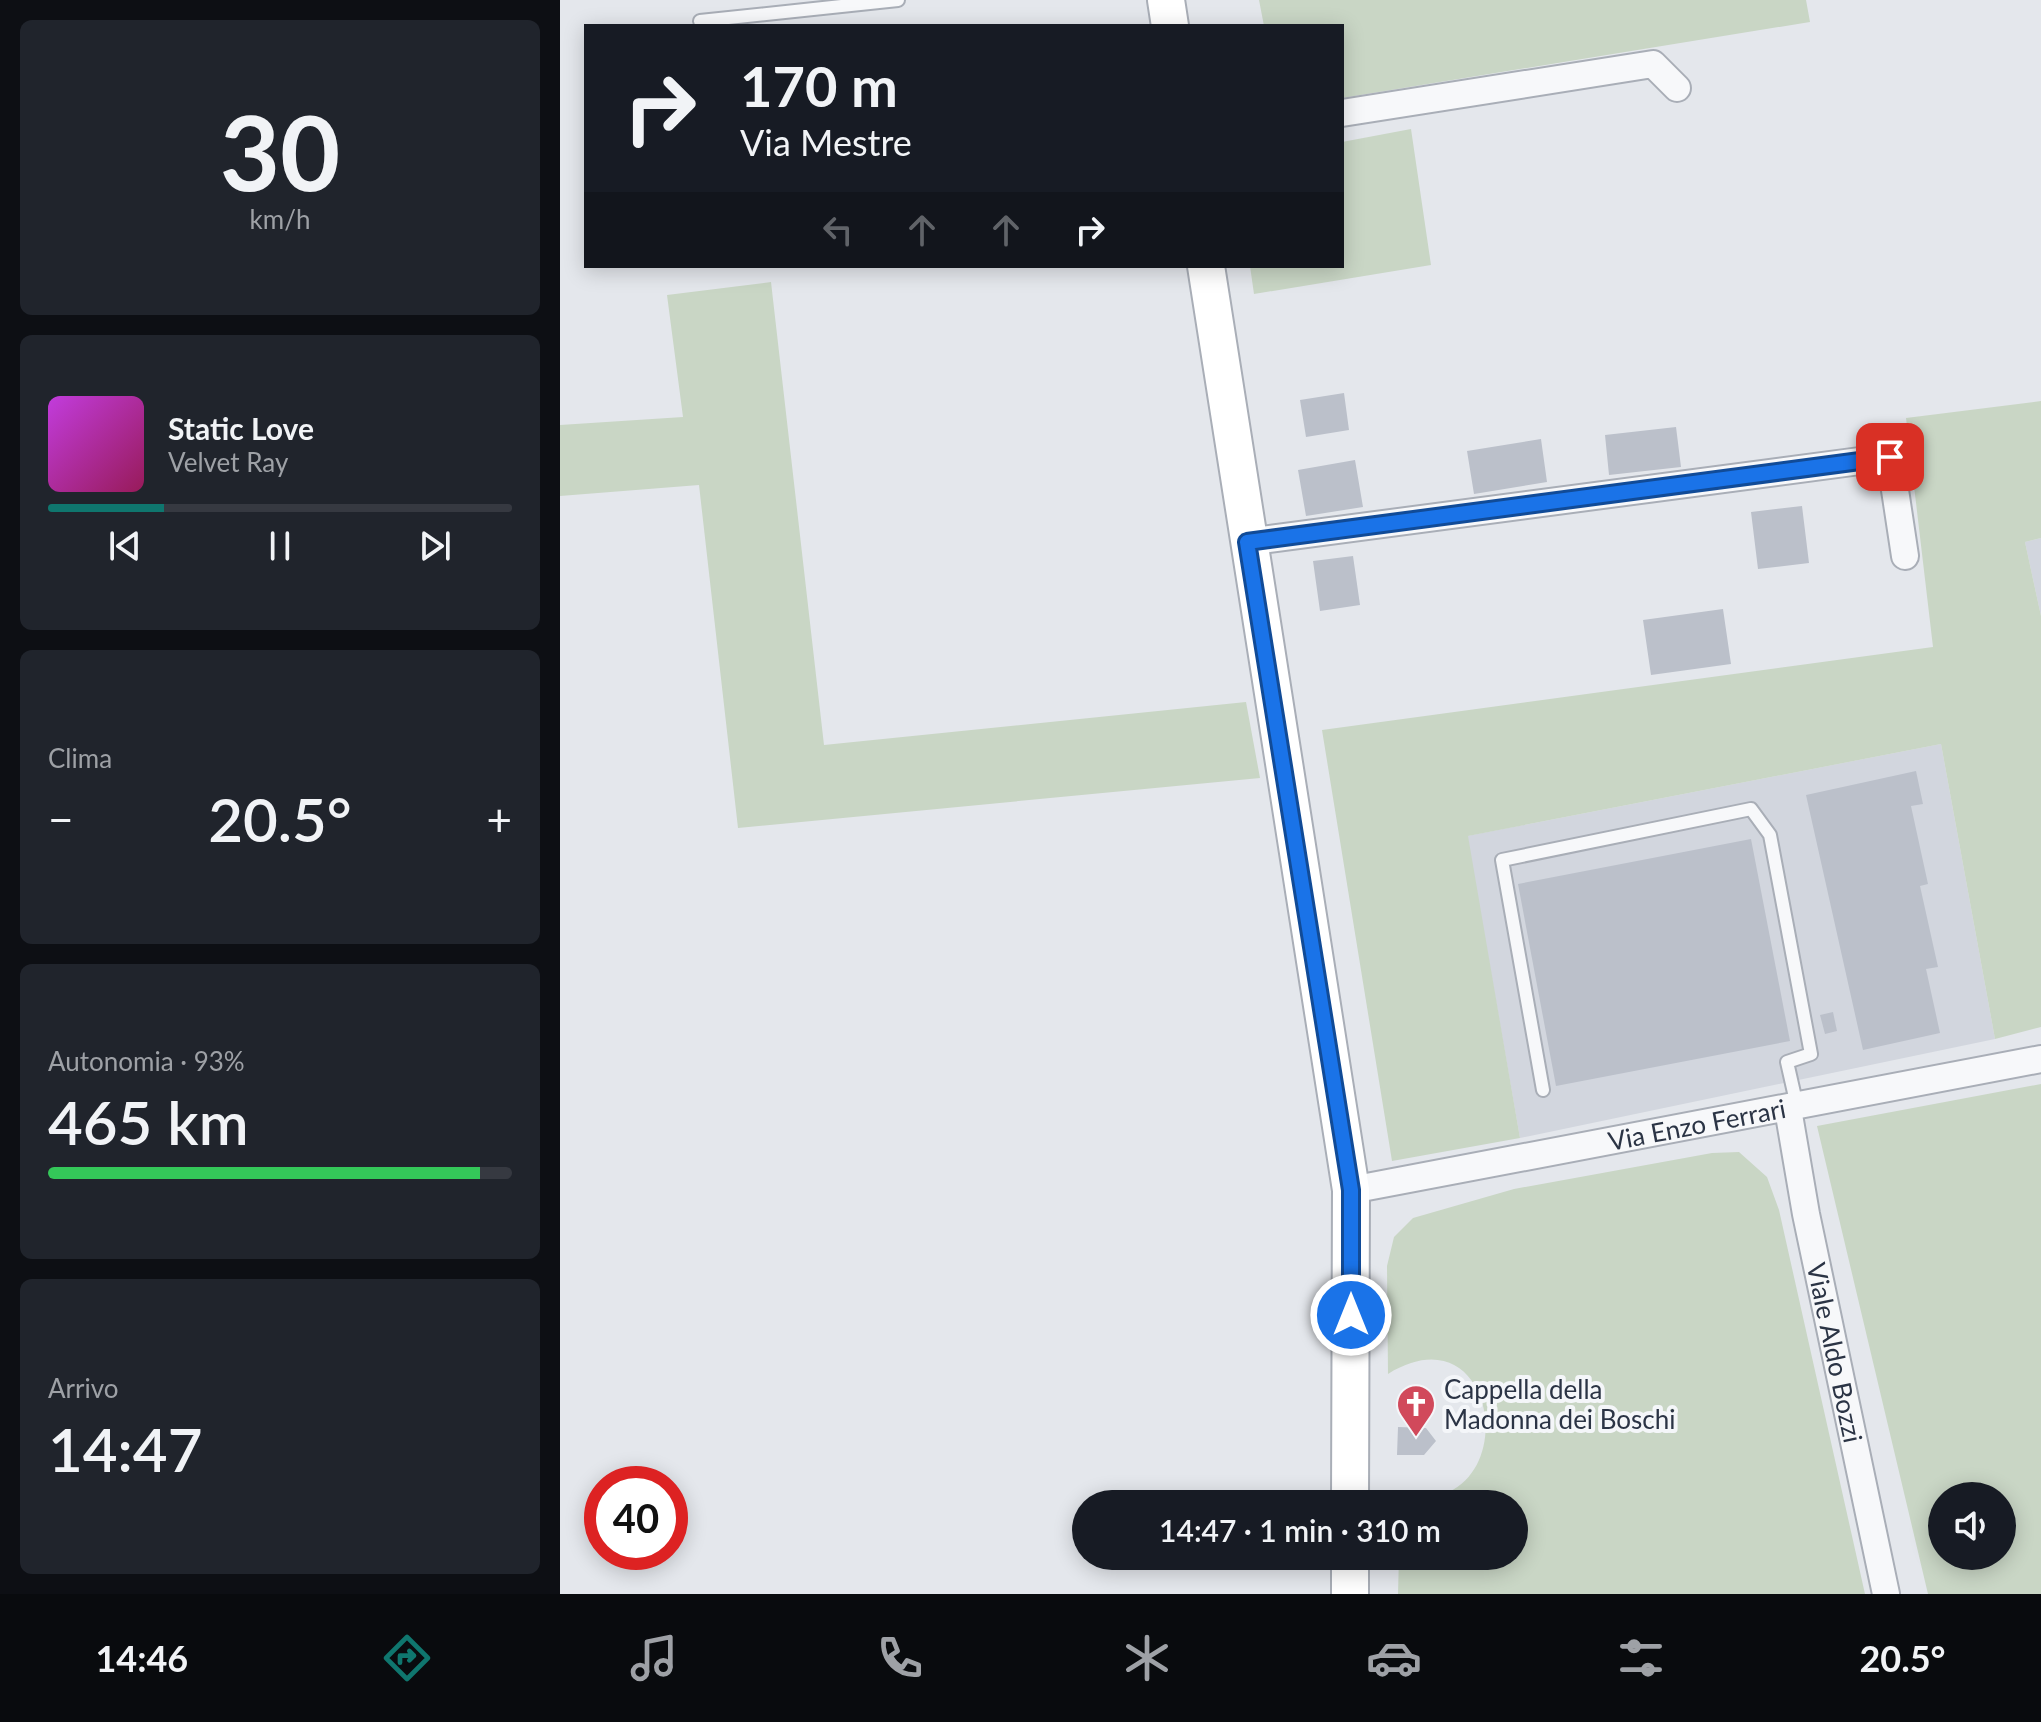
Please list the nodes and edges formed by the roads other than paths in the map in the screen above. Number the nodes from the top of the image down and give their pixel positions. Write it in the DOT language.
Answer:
graph roads {
  1 [pos="898,0"];
  2 [pos="1166,0"];
  3 [pos="700,21"];
  4 [pos="1170,24"];
  5 [pos="1677,88"];
  6 [pos="1344,113"];
  7 [pos="1206,268"];
  8 [pos="1247,542"];
  9 [pos="1905,556"];
  10 [pos="2041,1059"];
  11 [pos="1543,1090"];
  12 [pos="1793,1108"];
  13 [pos="1351,1190"];
  14 [pos="1350,1490"];
  15 [pos="1350,1570"];
  16 [pos="1350,1594"];
  17 [pos="1886,1594"];
  1 -- 3 [label="lane"];
  2 -- 4 [label="street"];
  5 -- 6 [label="street"];
  7 -- 8 [label="street"];
  8 -- 9 [label="street"];
  8 -- 13 [label="street"];
  10 -- 12 [label="street, Via Enzo Ferrari"];
  11 -- 12 [label="lane"];
  12 -- 13 [label="street, Via Enzo Ferrari"];
  12 -- 17 [label="street, Viale Aldo Bozzi"];
  13 -- 14 [label="street"];
  15 -- 16 [label="street"];
}
